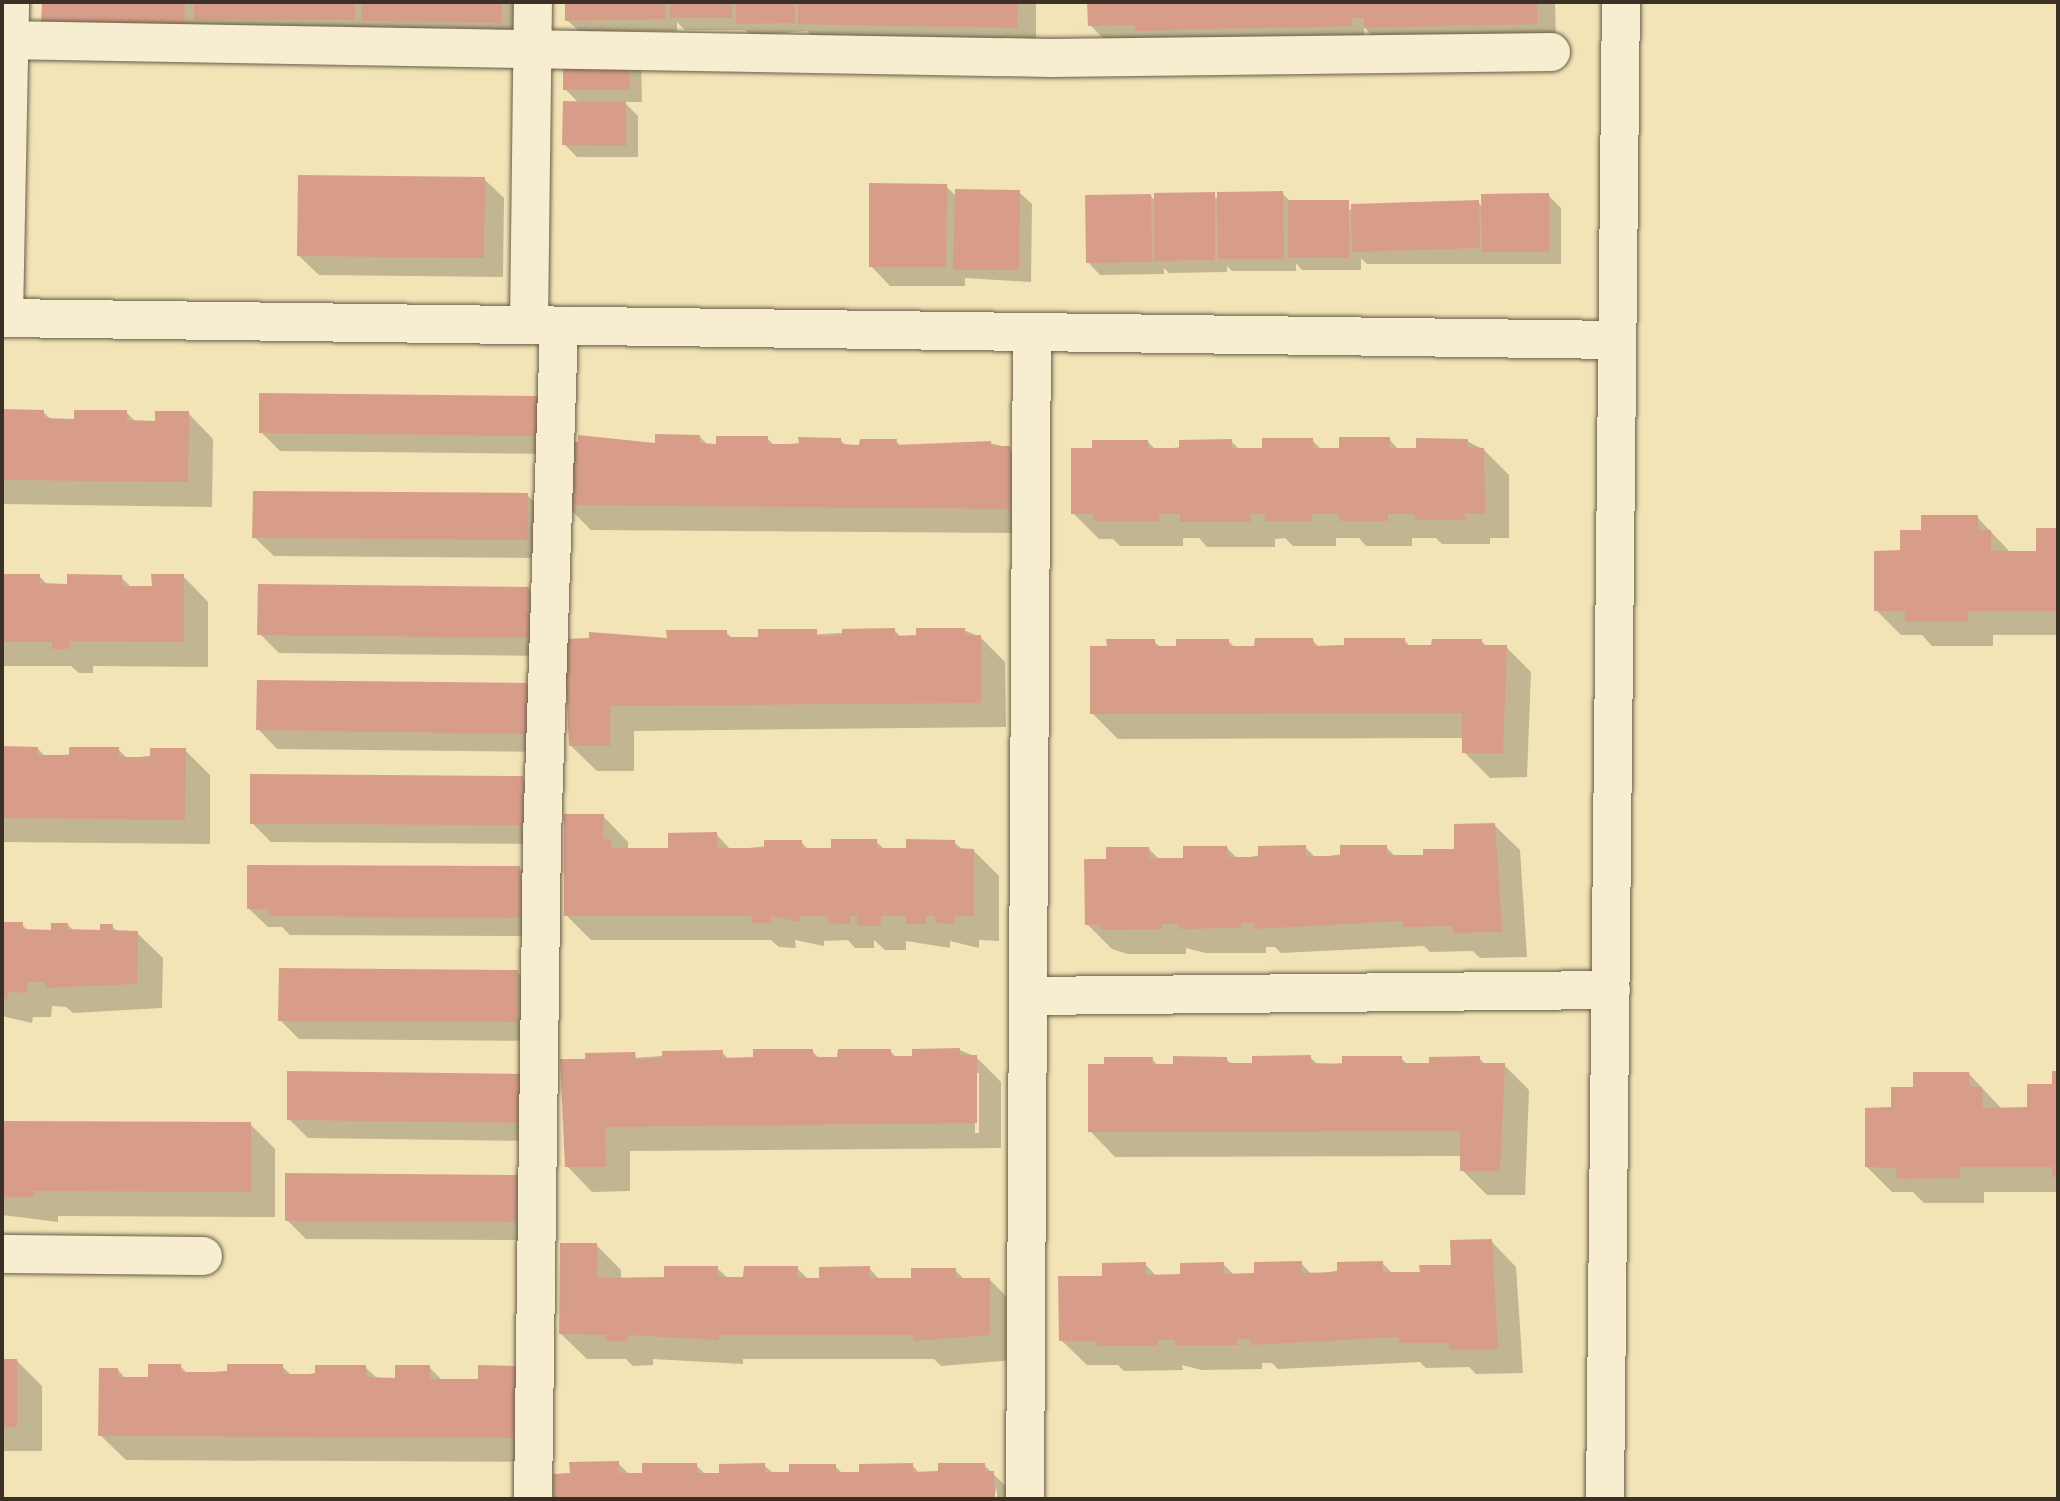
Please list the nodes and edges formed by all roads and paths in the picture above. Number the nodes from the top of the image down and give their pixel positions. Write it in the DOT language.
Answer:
graph roads {
  1 [pos="10,2"];
  2 [pos="533,2"];
  3 [pos="1621,2"];
  4 [pos="6,40"];
  5 [pos="532,49"];
  6 [pos="1551,52"];
  7 [pos="3,318"];
  8 [pos="544,326"];
  9 [pos="1032,333"];
  10 [pos="1617,340"];
  11 [pos="1611,990"];
  12 [pos="1028,996"];
  13 [pos="2,1254"];
  14 [pos="203,1256"];
  15 [pos="533,1499"];
  16 [pos="1025,1499"];
  17 [pos="1605,1499"];
  1 -- 4 [label="street"];
  2 -- 5 [label="street"];
  3 -- 10 [label="street"];
  4 -- 5 [label="street"];
  4 -- 7 [label="street"];
  5 -- 6 [label="street"];
  5 -- 8 [label="street"];
  7 -- 8 [label="street"];
  8 -- 9 [label="street"];
  8 -- 15 [label="street"];
  9 -- 10 [label="street"];
  9 -- 12 [label="street"];
  10 -- 11 [label="street"];
  11 -- 12 [label="street"];
  11 -- 17 [label="street"];
  12 -- 16 [label="street"];
  13 -- 14 [label="street"];
}
